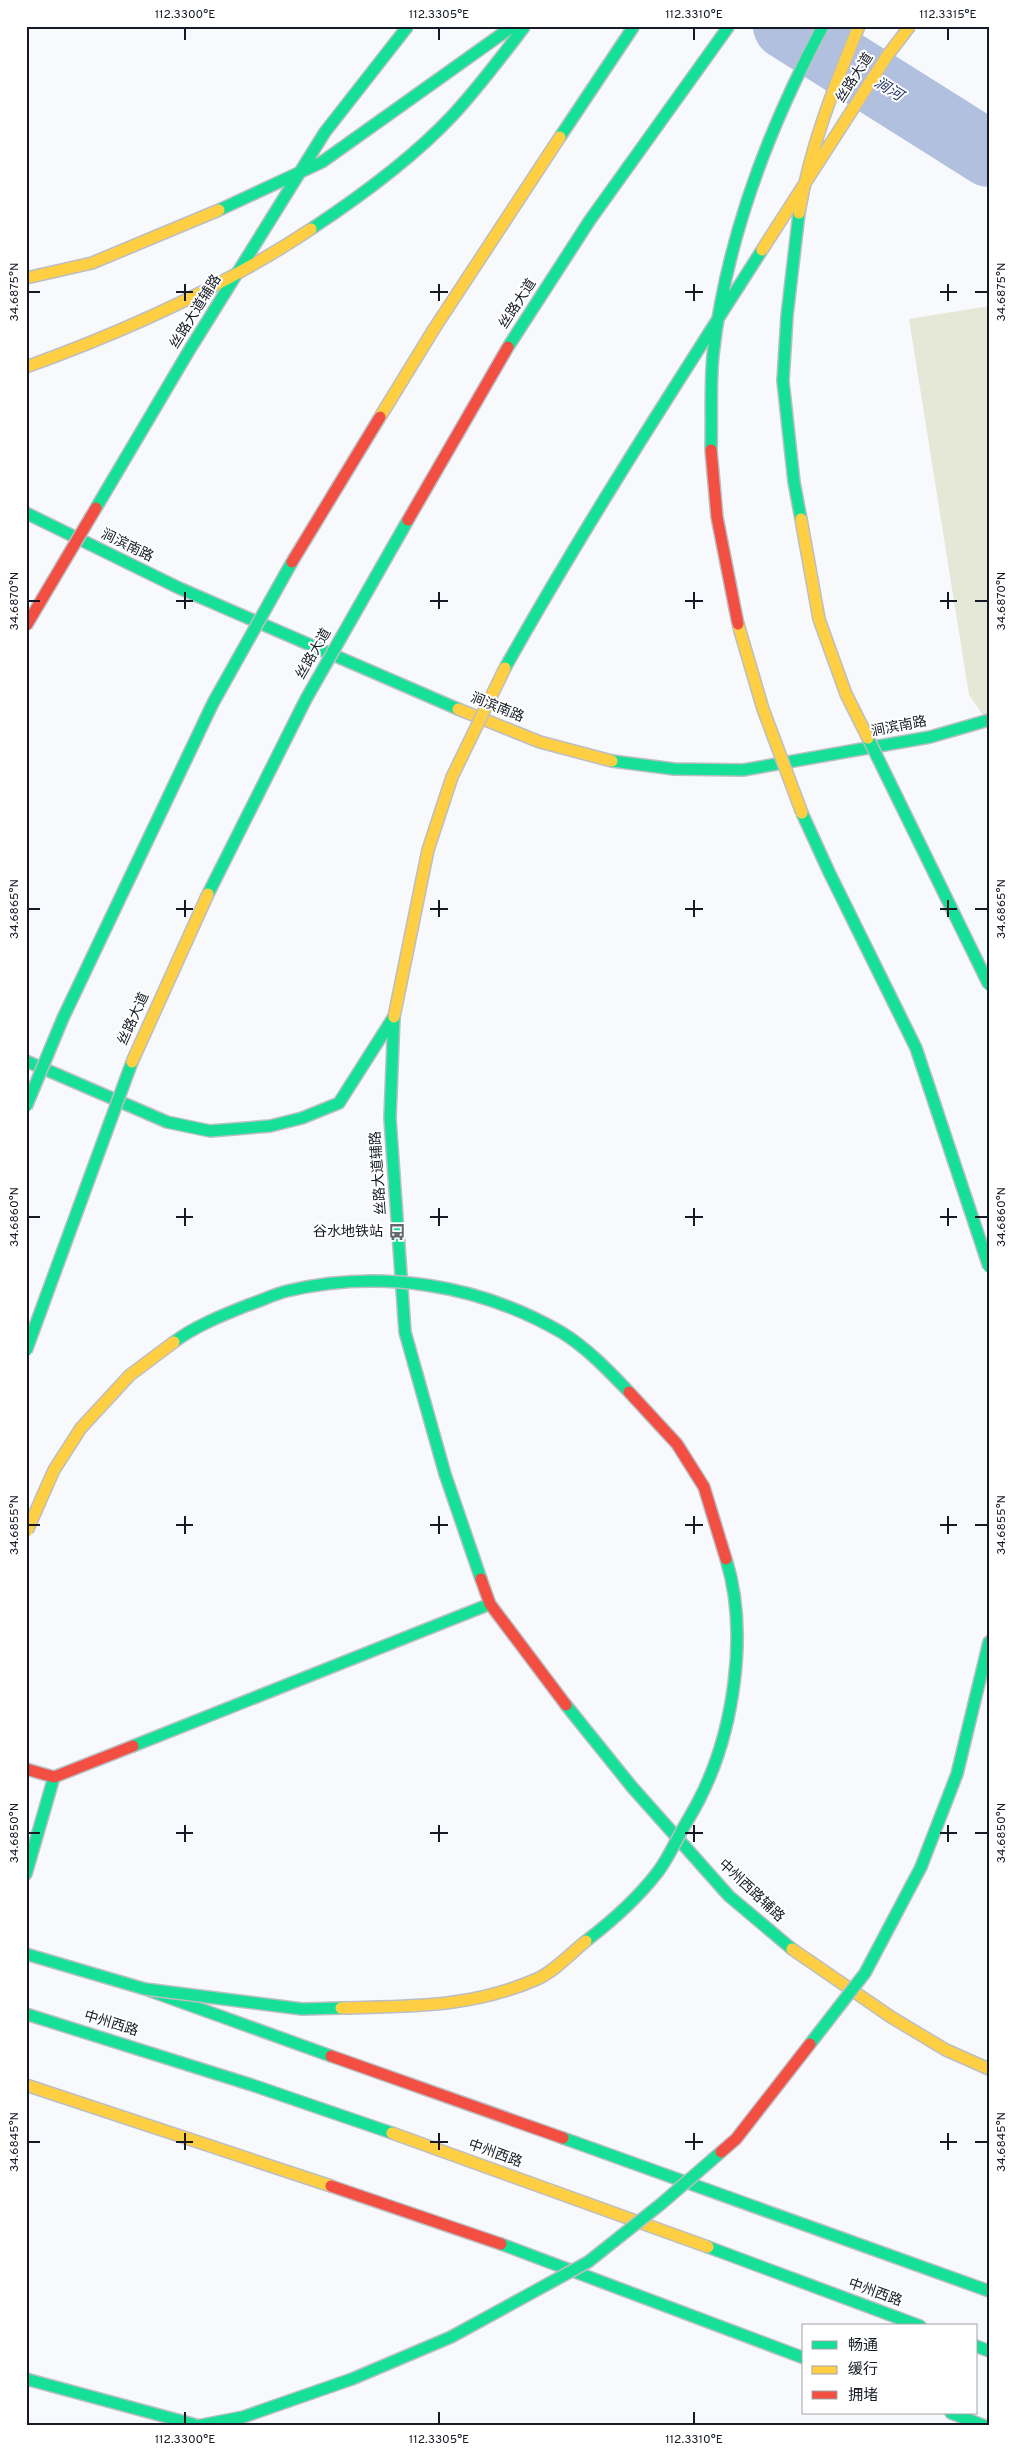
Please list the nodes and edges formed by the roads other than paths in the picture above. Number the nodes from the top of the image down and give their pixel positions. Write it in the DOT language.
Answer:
graph roads {
  1 [pos="408,26"];
  2 [pos="513,26"];
  3 [pos="525,26"];
  4 [pos="634,26"];
  5 [pos="729,26"];
  6 [pos="823,26"];
  7 [pos="859,26"];
  8 [pos="910,26"];
  9 [pos="26,278"];
  10 [pos="26,366"];
  11 [pos="26,514"];
  12 [pos="26,626"];
  13 [pos="989,720"];
  14 [pos="428,850"];
  15 [pos="989,985"];
  16 [pos="394,1015"];
  17 [pos="26,1061"];
  18 [pos="26,1107"];
  19 [pos="989,1268"];
  20 [pos="26,1351"];
  21 [pos="26,1532"];
  22 [pos="490,1604"];
  23 [pos="989,1642"];
  24 [pos="26,1769"];
  25 [pos="54,1777"];
  26 [pos="26,1874"];
  27 [pos="26,1954"];
  28 [pos="145,1989"];
  29 [pos="26,2014"];
  30 [pos="989,2069"];
  31 [pos="26,2085"];
  32 [pos="989,2291"];
  33 [pos="915,2324"];
  34 [pos="802,2357"];
  35 [pos="26,2379"];
  36 [pos="954,2414"];
  37 [pos="199,2426"];
  38 [pos="984,2426"];
  1 -- 12 [label="main road, 丝路大道辅路, bridge"];
  2 -- 9 [label="main road, bridge"];
  3 -- 10 [label="main road, bridge"];
  4 -- 18 [label="main road, bridge"];
  5 -- 20 [label="main road, 丝路大道, bridge"];
  6 -- 19 [label="main road, bridge"];
  7 -- 15 [label="main road, bridge"];
  8 -- 14 [label="main road, 丝路大道, bridge"];
  11 -- 13 [label="main road, 涧滨南路"];
  14 -- 16 [label="main road, 丝路大道辅路"];
  16 -- 17 [label="main road"];
  16 -- 22 [label="main road, 丝路大道辅路"];
  21 -- 28 [label="main road, bridge"];
  22 -- 25 [label="main road"];
  22 -- 30 [label="main road, 中州西路辅路"];
  23 -- 37 [label="main road, bridge"];
  24 -- 25 [label="main road"];
  25 -- 26 [label="main road"];
  27 -- 28 [label="main road"];
  28 -- 32 [label="main road, bridge"];
  29 -- 33 [label="main road, 中州西路"];
  31 -- 34 [label="main road"];
  35 -- 37 [label="main road"];
  36 -- 38 [label="main road"];
}
